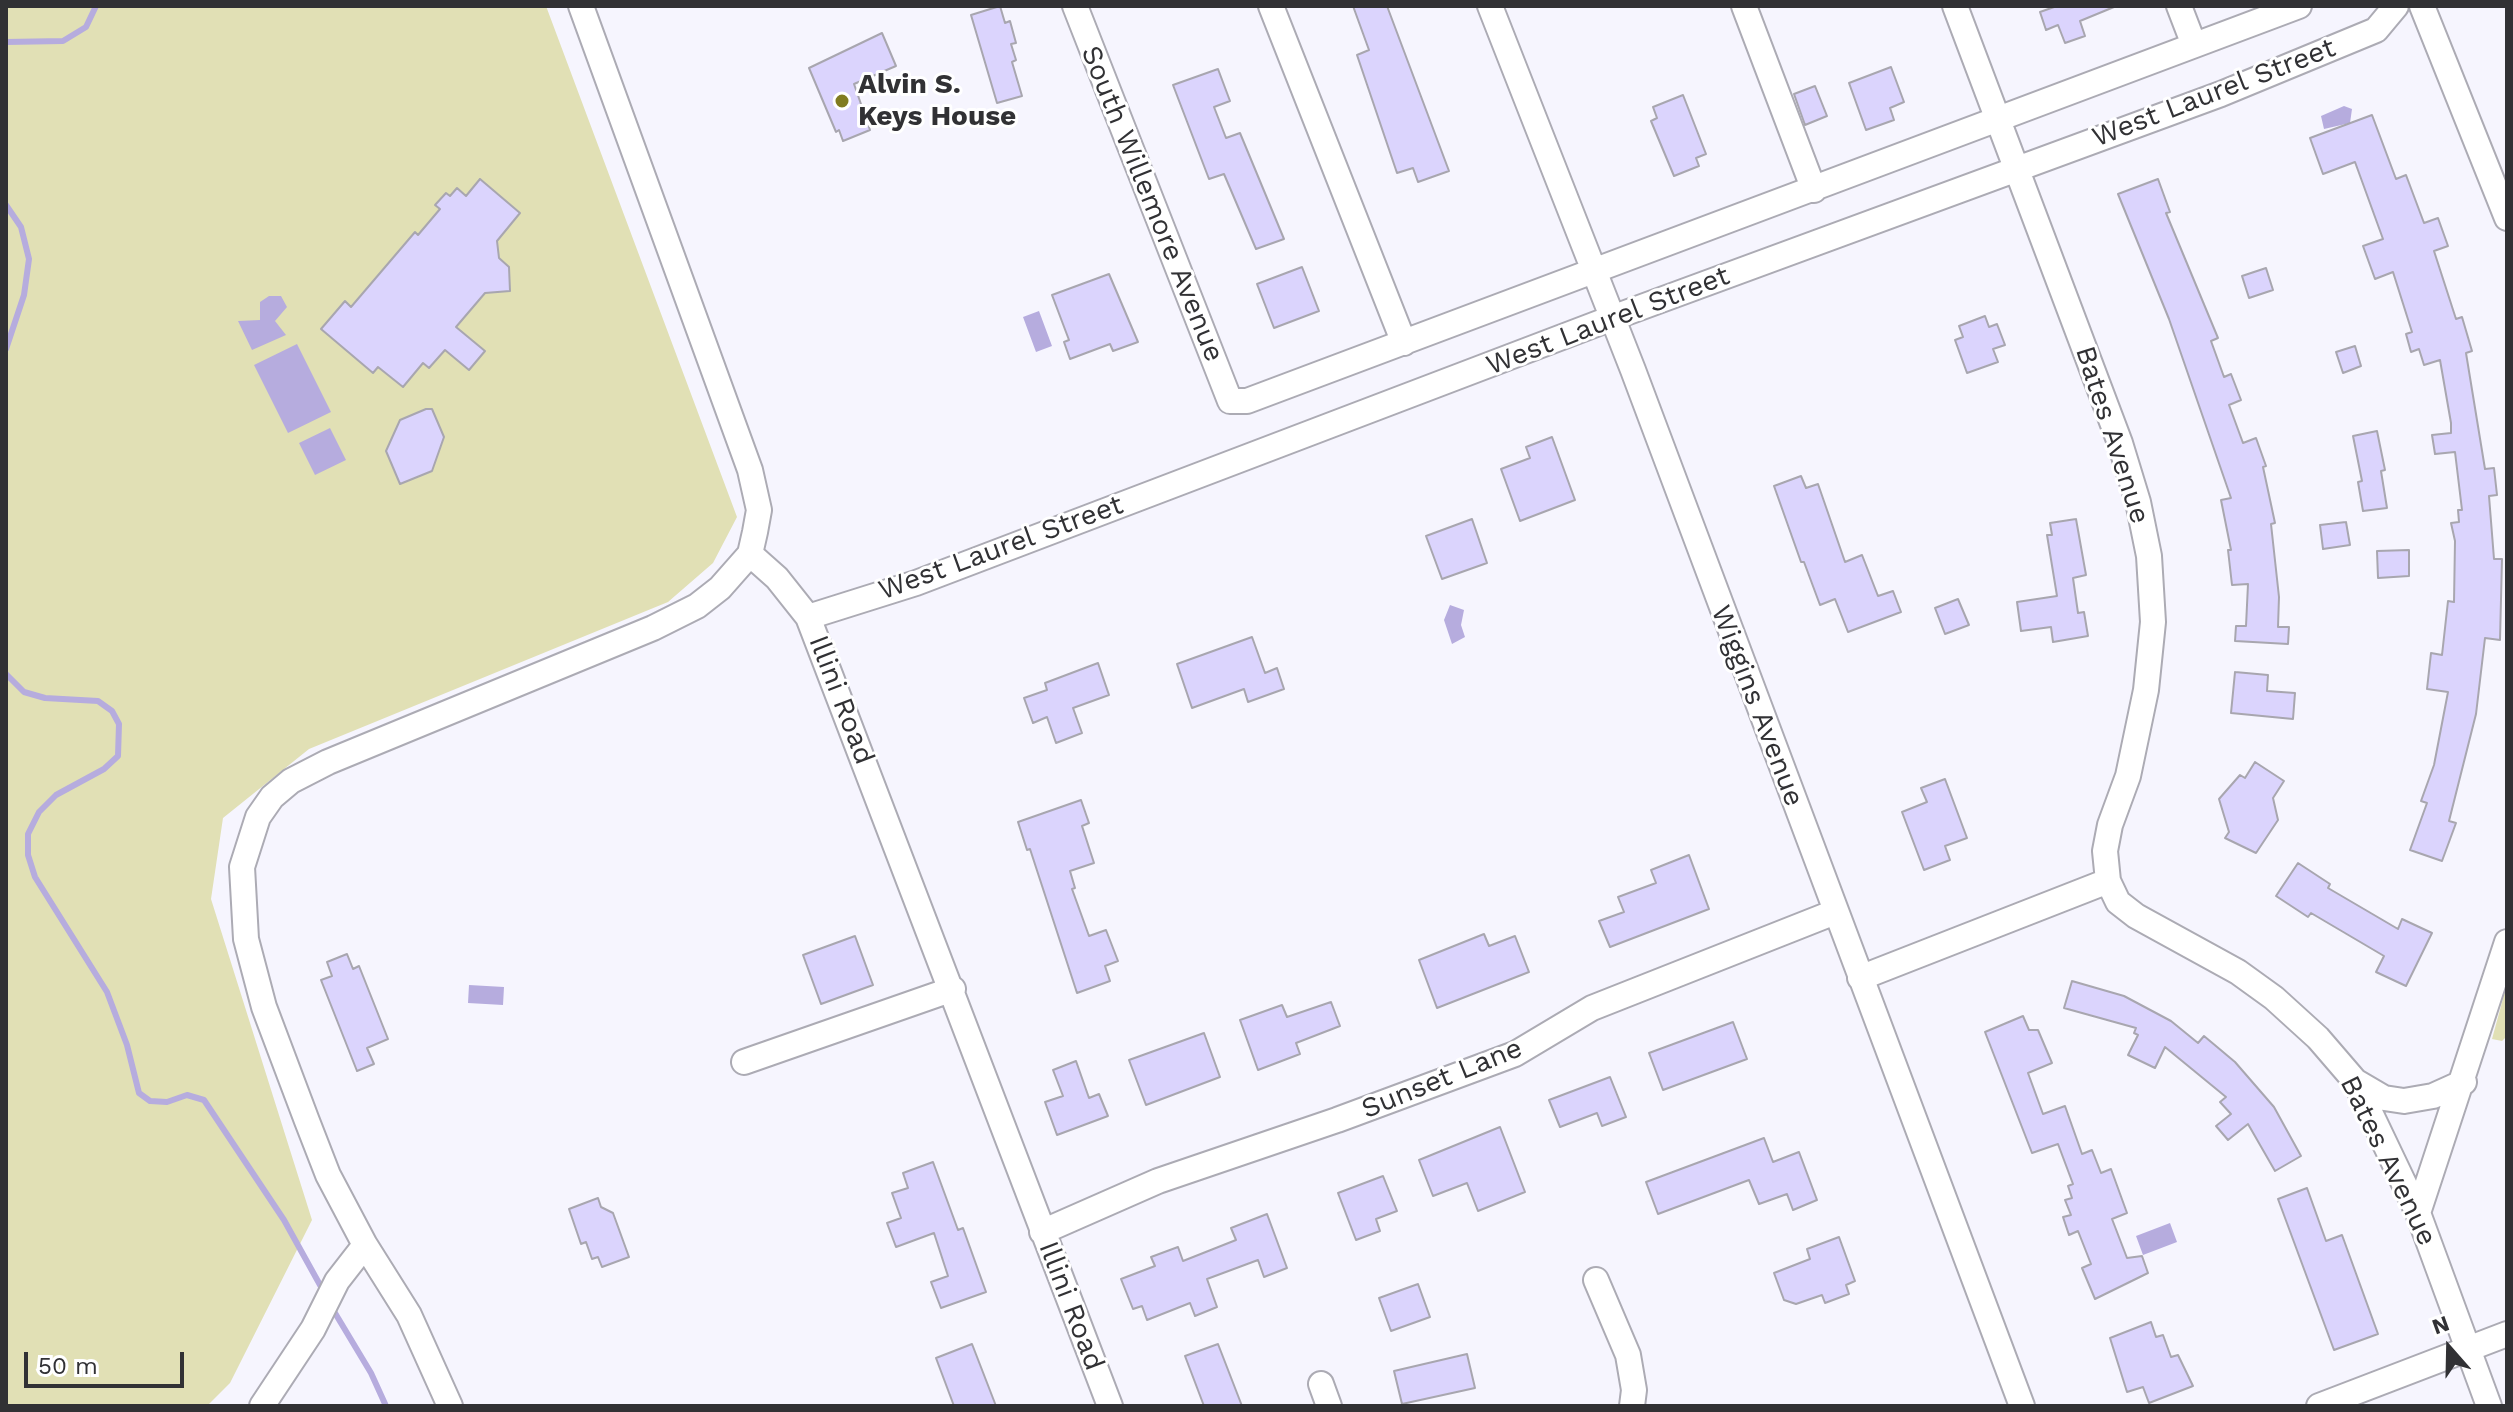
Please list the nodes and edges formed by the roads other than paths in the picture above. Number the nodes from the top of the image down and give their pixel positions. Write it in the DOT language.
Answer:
graph roads {
  1 [pos="581,6"];
  2 [pos="1075,6"];
  3 [pos="1271,6"];
  4 [pos="1490,6"];
  5 [pos="1744,6"];
  6 [pos="1955,6"];
  7 [pos="2179,6"];
  8 [pos="2299,6"];
  9 [pos="2396,6"];
  10 [pos="2422,6"];
  11 [pos="2194,45"];
  12 [pos="1999,120"];
  13 [pos="2017,168"];
  14 [pos="1814,190"];
  15 [pos="2507,218"];
  16 [pos="1595,273"];
  17 [pos="1612,318"];
  18 [pos="1404,343"];
  19 [pos="1230,401"];
  20 [pos="750,554"];
  21 [pos="808,617"];
  22 [pos="2108,881"];
  23 [pos="1835,912"];
  24 [pos="2507,942"];
  25 [pos="1860,978"];
  26 [pos="953,989"];
  27 [pos="744,1062"];
  28 [pos="2355,1081"];
  29 [pos="2464,1082"];
  30 [pos="2418,1213"];
  31 [pos="1042,1232"];
  32 [pos="365,1245"];
  33 [pos="1596,1280"];
  34 [pos="2507,1334"];
  35 [pos="2468,1349"];
  36 [pos="262,1406"];
  37 [pos="450,1406"];
  38 [pos="1110,1406"];
  39 [pos="1632,1406"];
  40 [pos="2022,1406"];
  41 [pos="2319,1406"];
  42 [pos="2489,1406"];
  1 -- 20 [label="street"];
  2 -- 19 [label="street, South Willemore Avenue"];
  3 -- 18 [label="street"];
  4 -- 16 [label="street, Wiggins Avenue"];
  5 -- 14 [label="street"];
  6 -- 12 [label="street, Bates Avenue"];
  7 -- 11 [label="street"];
  8 -- 11 [label="street, West Laurel Street"];
  9 -- 13 [label="street, West Laurel Street"];
  10 -- 15 [label="street"];
  11 -- 12 [label="street, West Laurel Street"];
  12 -- 13 [label="street, Bates Avenue"];
  12 -- 14 [label="street, West Laurel Street"];
  13 -- 17 [label="street, West Laurel Street"];
  13 -- 22 [label="street, Bates Avenue"];
  14 -- 16 [label="street, West Laurel Street"];
  16 -- 17 [label="street, Wiggins Avenue"];
  16 -- 18 [label="street, West Laurel Street"];
  17 -- 21 [label="street, West Laurel Street"];
  17 -- 23 [label="street, Wiggins Avenue"];
  18 -- 19 [label="street, West Laurel Street"];
  20 -- 21 [label="street, Illini Road"];
  20 -- 32 [label="street"];
  21 -- 26 [label="street, Illini Road"];
  22 -- 25 [label="street"];
  22 -- 28 [label="street, Bates Avenue"];
  23 -- 25 [label="street, Wiggins Avenue"];
  23 -- 31 [label="street, Sunset Lane"];
  24 -- 29 [label="street"];
  25 -- 40 [label="street, Wiggins Avenue"];
  26 -- 27 [label="street"];
  26 -- 31 [label="street, Illini Road"];
  28 -- 29 [label="street"];
  28 -- 30 [label="street, Bates Avenue"];
  29 -- 30 [label="street"];
  30 -- 35 [label="street, Bates Avenue"];
  31 -- 38 [label="street, Illini Road"];
  32 -- 36 [label="street"];
  32 -- 37 [label="street"];
  33 -- 39 [label="street"];
  34 -- 35 [label="street"];
  35 -- 41 [label="street"];
  35 -- 42 [label="street, Bates Avenue"];
}
